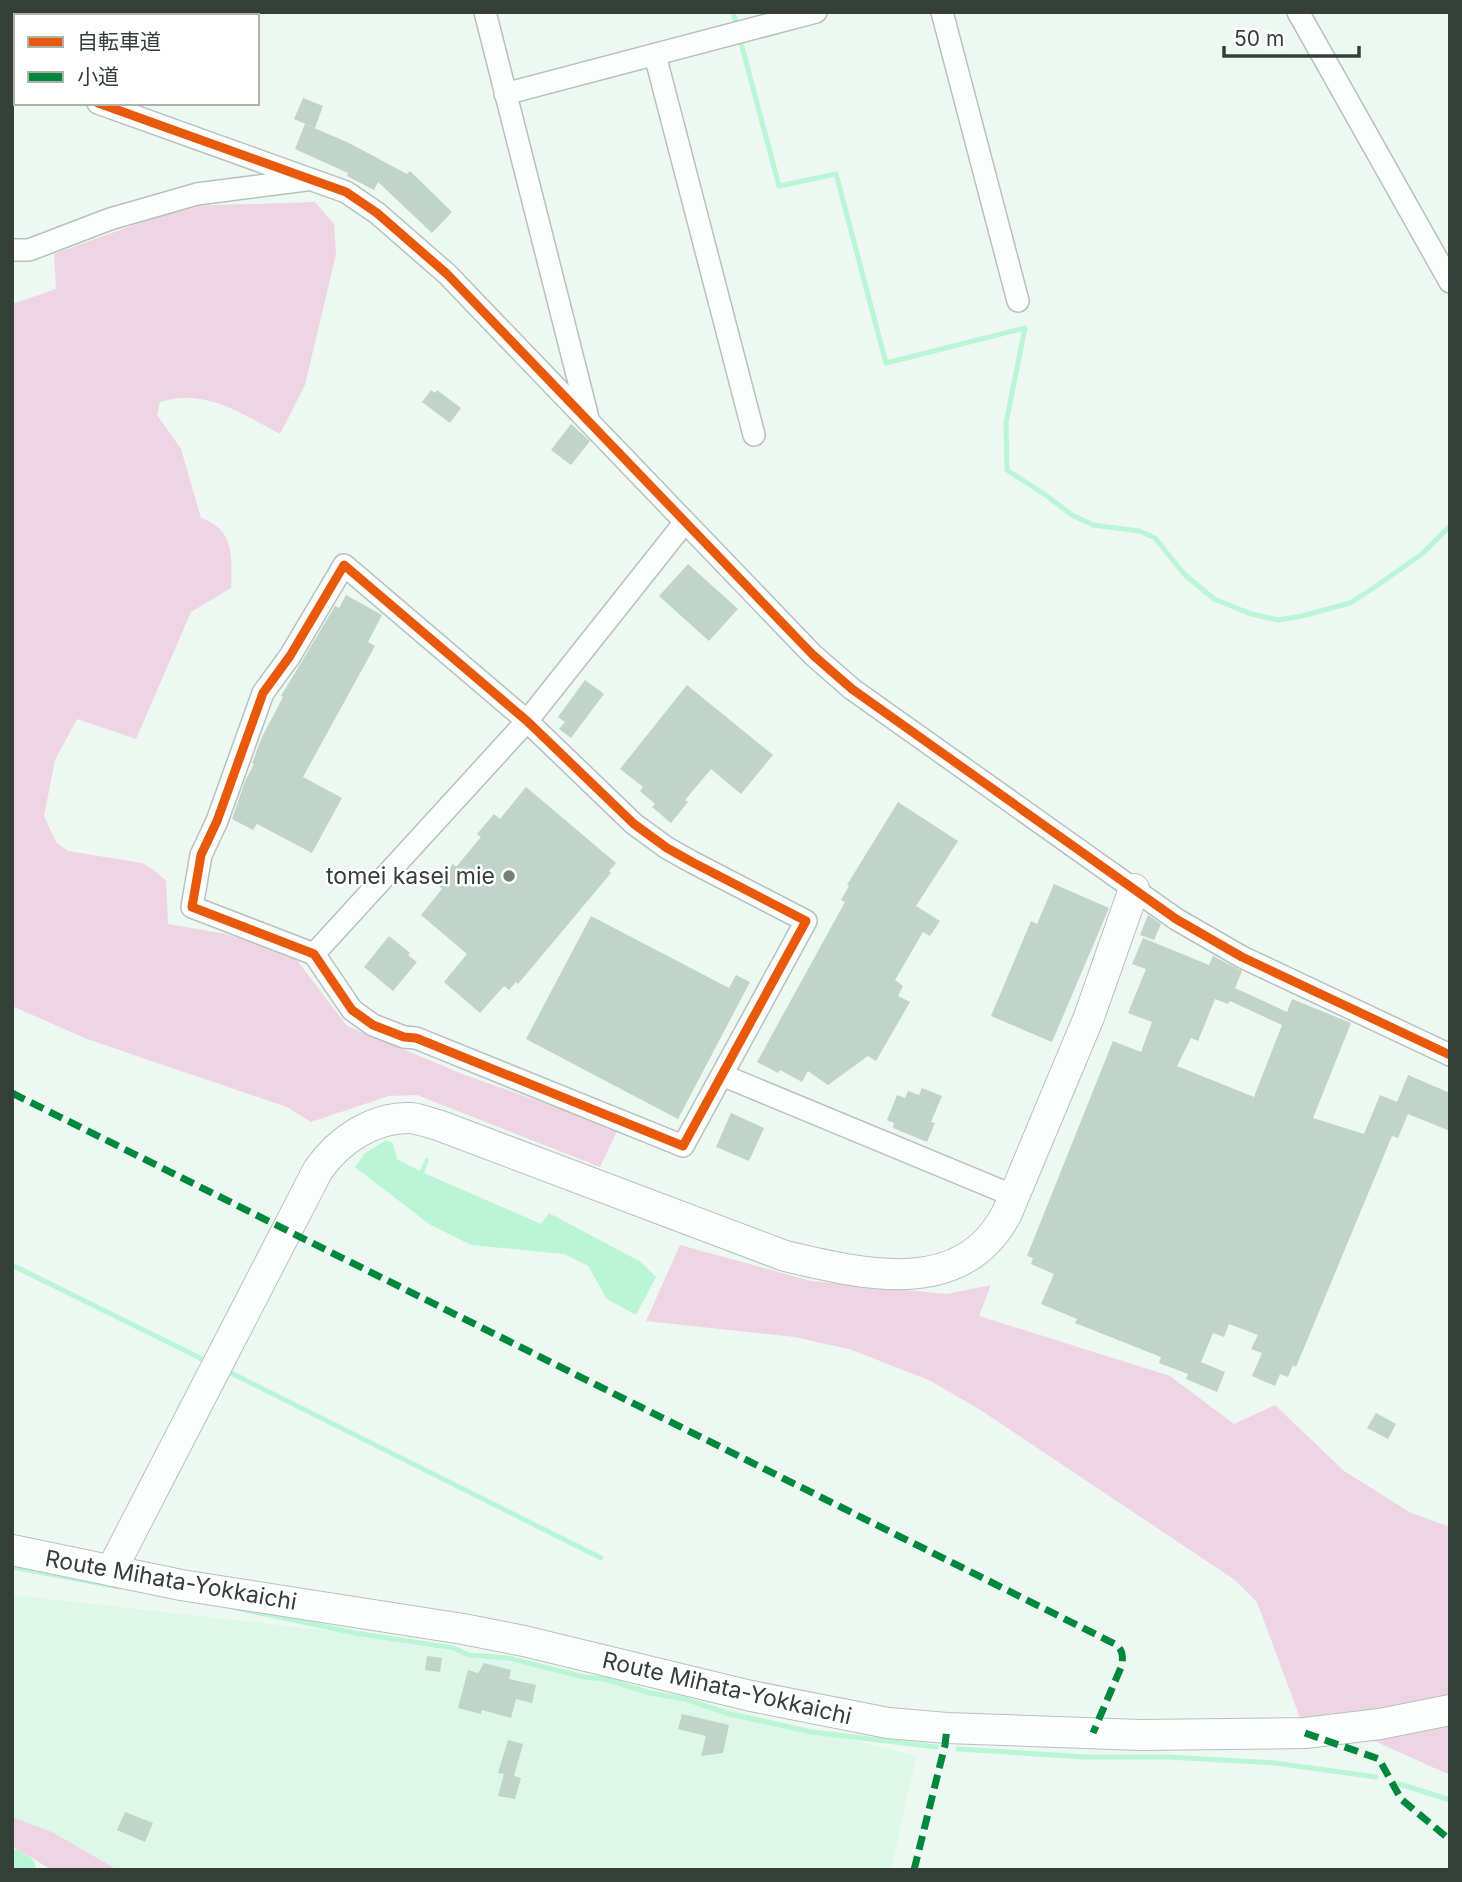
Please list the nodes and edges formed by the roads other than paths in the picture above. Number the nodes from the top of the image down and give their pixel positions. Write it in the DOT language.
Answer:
graph roads {
  1 [pos="485,12"];
  2 [pos="816,12"];
  3 [pos="942,12"];
  4 [pos="1298,12"];
  5 [pos="655,55"];
  6 [pos="505,94"];
  7 [pos="104,105"];
  8 [pos="312,180"];
  9 [pos="12,250"];
  10 [pos="1450,282"];
  11 [pos="1018,301"];
  12 [pos="588,418"];
  13 [pos="754,435"];
  14 [pos="685,522"];
  15 [pos="527,721"];
  16 [pos="1134,889"];
  17 [pos="314,954"];
  18 [pos="1450,1055"];
  19 [pos="722,1074"];
  20 [pos="1014,1196"];
  21 [pos="12,1550"];
  22 [pos="111,1571"];
  23 [pos="1450,1710"];
  1 -- 6 [label="street"];
  2 -- 5 [label="street"];
  3 -- 11 [label="street"];
  4 -- 10 [label="street"];
  5 -- 6 [label="street"];
  5 -- 13 [label="street"];
  6 -- 12 [label="street"];
  7 -- 8 [label="street"];
  8 -- 9 [label="street"];
  8 -- 12 [label="street"];
  12 -- 14 [label="street"];
  14 -- 15 [label="street"];
  14 -- 16 [label="street"];
  15 -- 17 [label="street"];
  15 -- 17 [label="street"];
  15 -- 19 [label="street"];
  16 -- 18 [label="street"];
  16 -- 20 [label="street"];
  17 -- 19 [label="street"];
  19 -- 20 [label="street"];
  20 -- 22 [label="street"];
  21 -- 22 [label="street, Route Mihata-Yokkaichi"];
  22 -- 23 [label="street, Route Mihata-Yokkaichi"];
}
